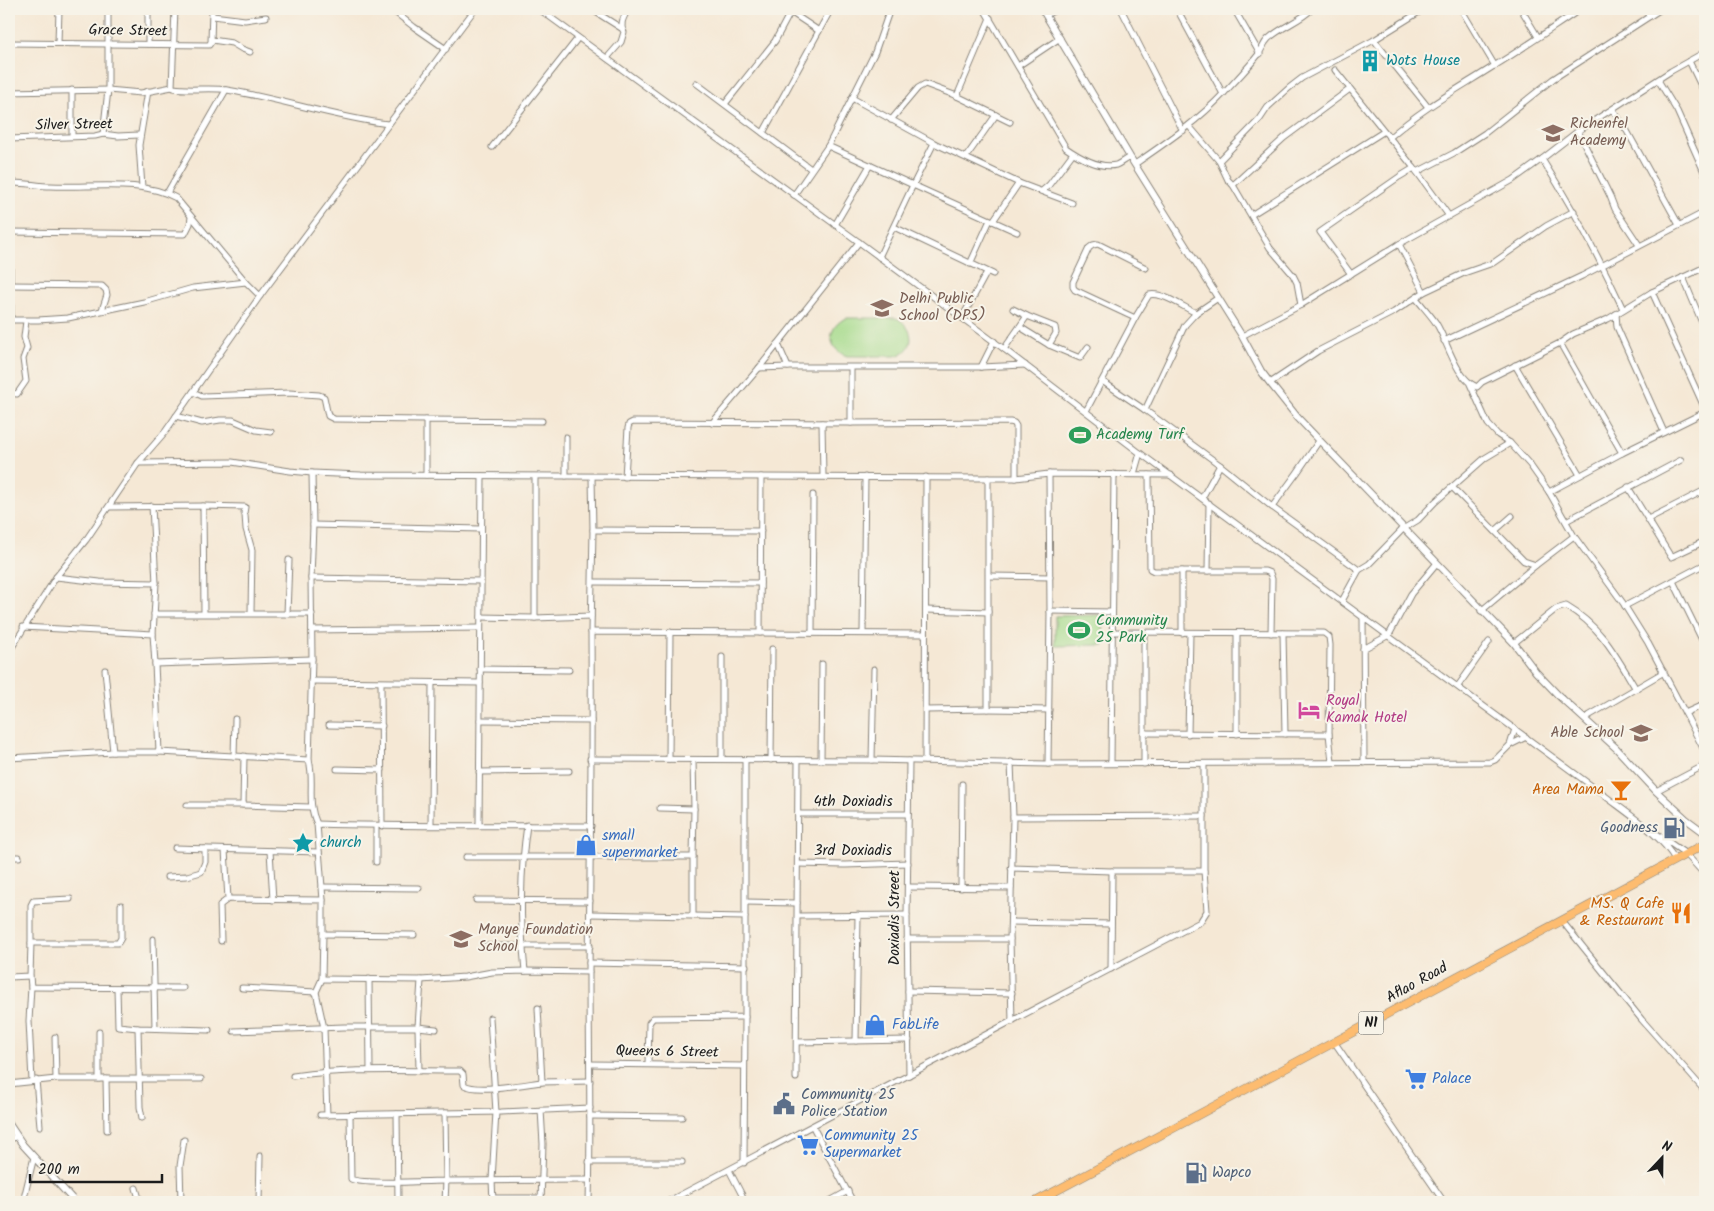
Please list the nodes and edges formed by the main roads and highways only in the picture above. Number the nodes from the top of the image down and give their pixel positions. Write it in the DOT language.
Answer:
graph roads {
  1 [pos="1705,844"];
  2 [pos="1036,1202"];
  1 -- 2 [label="highway, Aflao Road / N1"];
}
